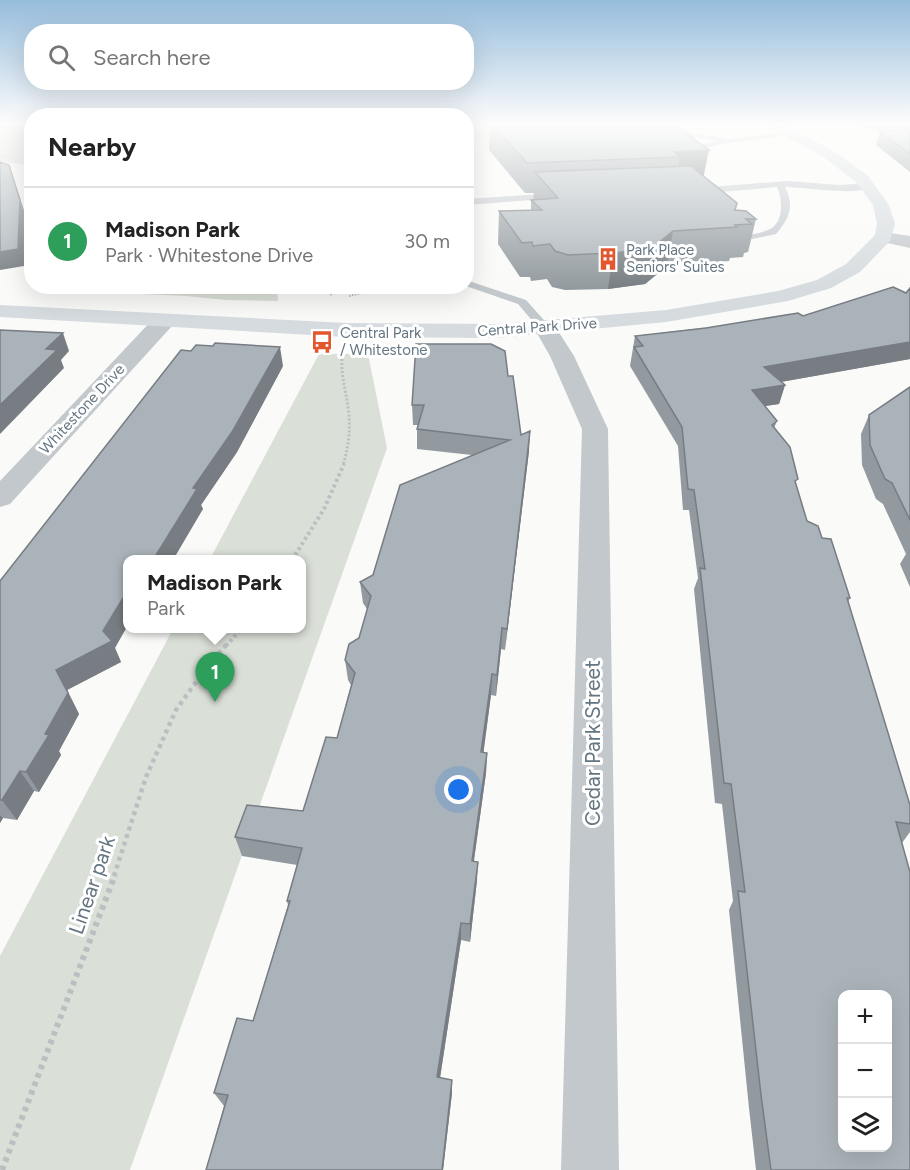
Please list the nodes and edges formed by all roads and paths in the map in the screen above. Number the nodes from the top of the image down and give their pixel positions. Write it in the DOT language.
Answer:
graph roads {
  1 [pos="861,180"];
  2 [pos="780,185"];
  3 [pos="869,186"];
  4 [pos="689,192"];
  5 [pos="570,195"];
  6 [pos="474,201"];
  7 [pos="884,237"];
  8 [pos="733,240"];
  9 [pos="910,242"];
  10 [pos="474,286"];
  11 [pos="329,294"];
  12 [pos="356,294"];
  13 [pos="346,296"];
  14 [pos="339,297"];
  15 [pos="0,311"];
  16 [pos="164,321"];
  17 [pos="545,328"];
  18 [pos="346,330"];
  19 [pos="0,498"];
  20 [pos="295,555"];
  21 [pos="238,633"];
  22 [pos="2,1170"];
  23 [pos="590,1170"];
  1 -- 3 [label="street"];
  2 -- 3 [label="lane"];
  2 -- 4 [label="lane"];
  2 -- 8 [label="lane"];
  3 -- 7 [label="street"];
  5 -- 6 [label="lane"];
  7 -- 9 [label="street"];
  7 -- 17 [label="street, Central Park Drive"];
  10 -- 17 [label="lane"];
  11 -- 14 [label="path"];
  12 -- 13 [label="path"];
  15 -- 16 [label="street, Central Park Drive"];
  16 -- 18 [label="street, Central Park Drive"];
  16 -- 19 [label="street, Whitestone Drive"];
  17 -- 18 [label="street, Central Park Drive"];
  17 -- 23 [label="street, Cedar Park Street"];
  18 -- 20 [label="path"];
  21 -- 22 [label="path, Linear park"];
}
